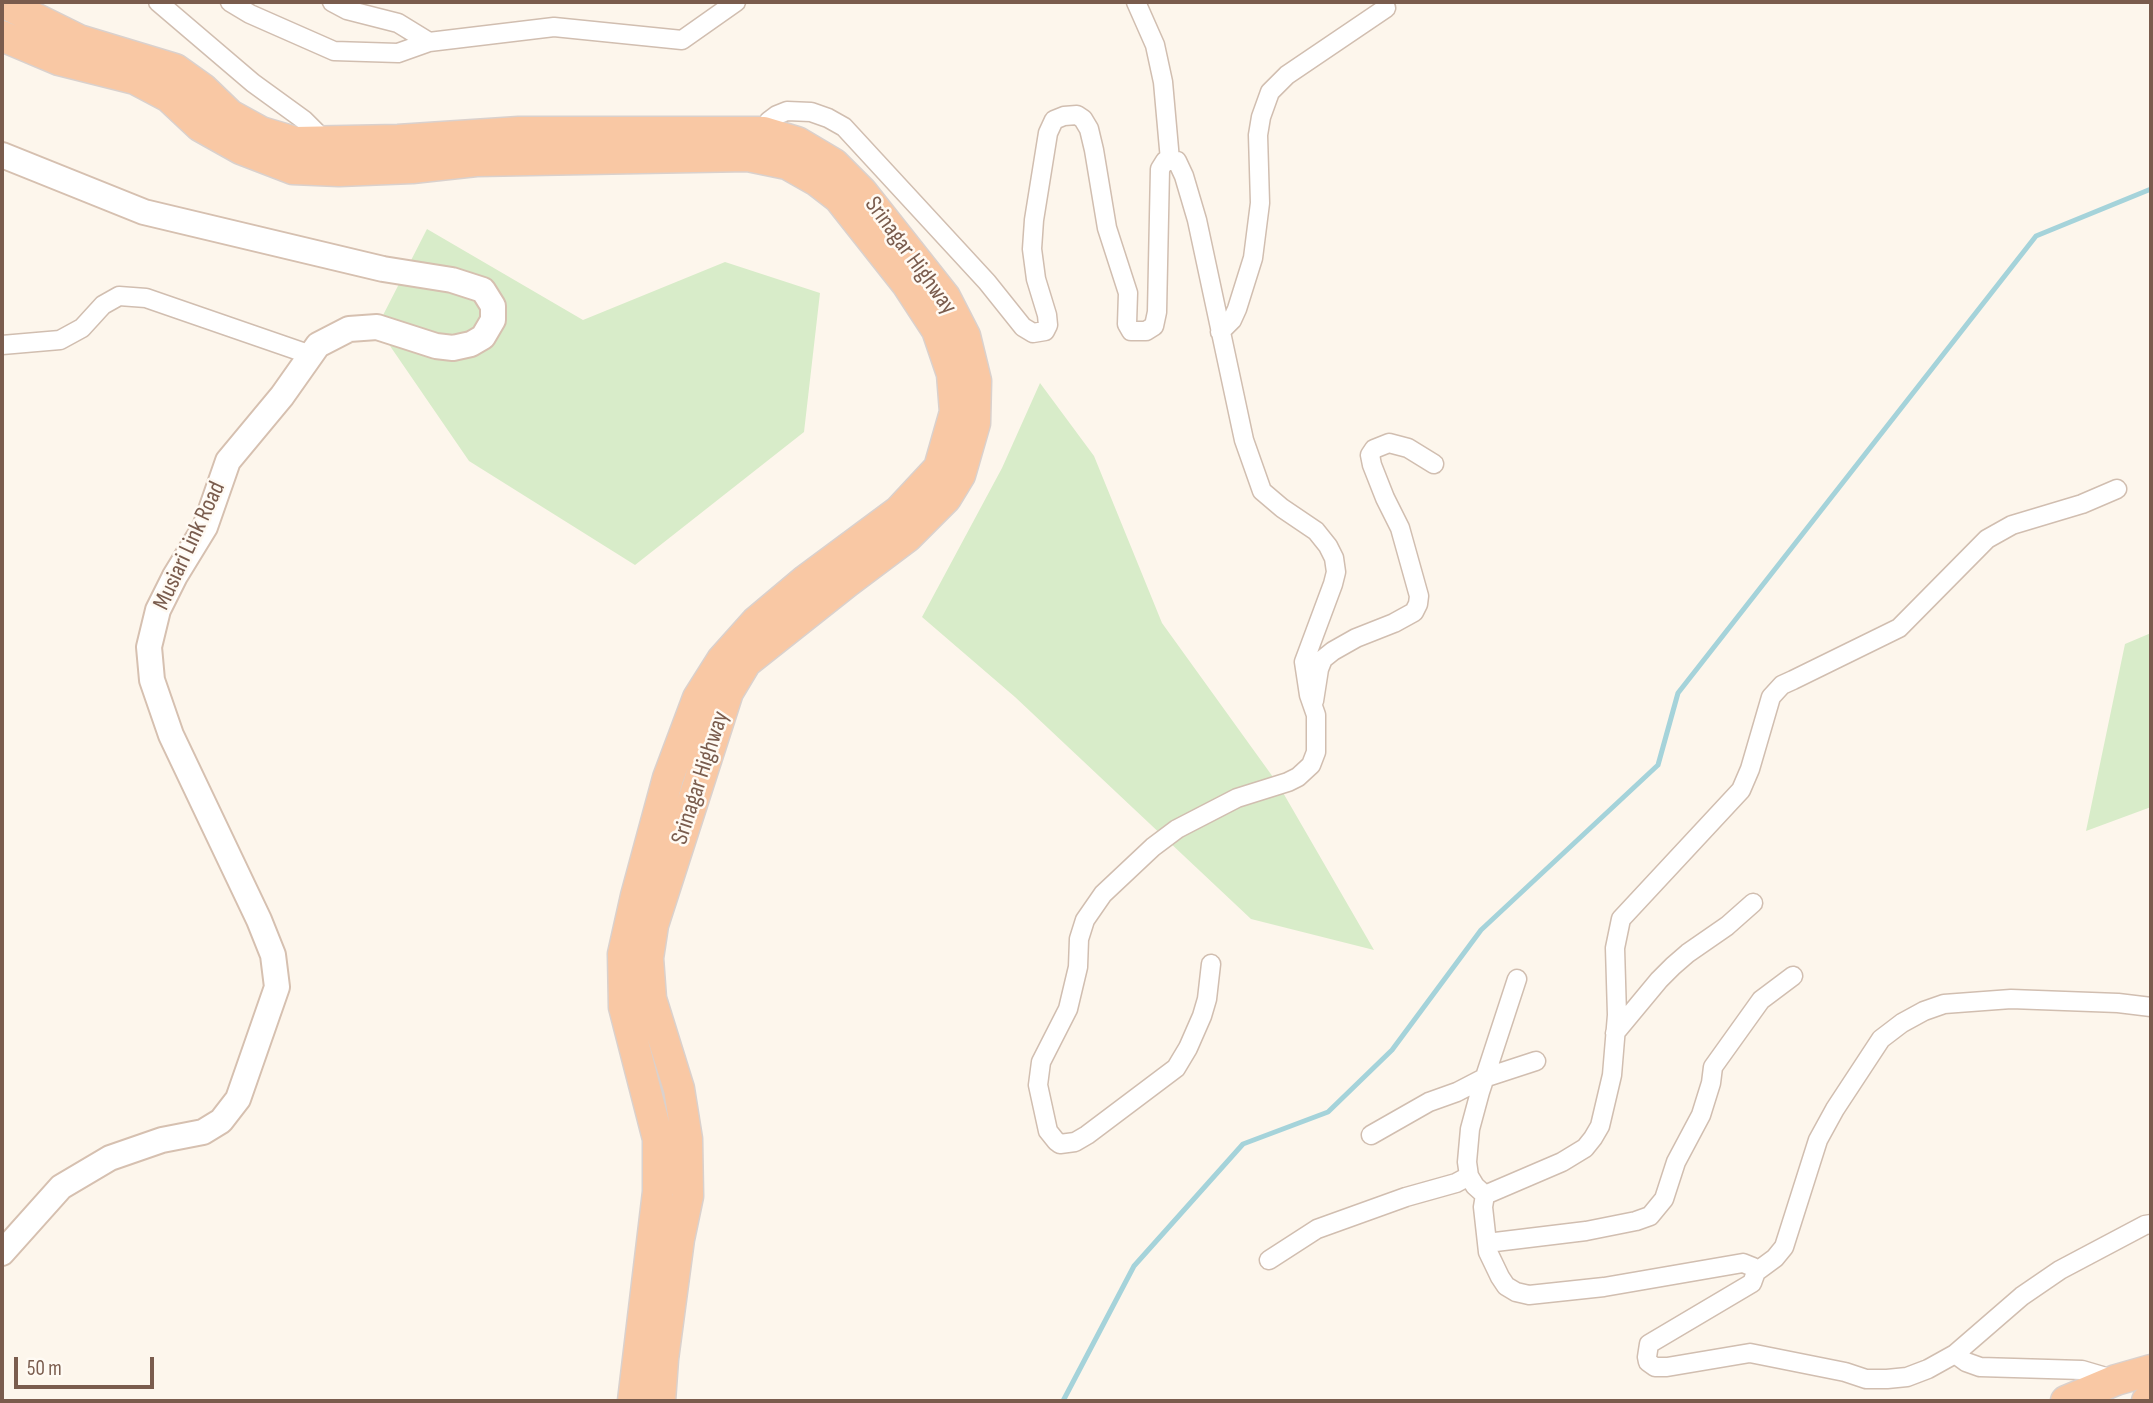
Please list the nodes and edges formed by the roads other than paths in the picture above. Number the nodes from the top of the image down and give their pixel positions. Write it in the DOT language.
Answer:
graph roads {
  1 [pos="2,2"];
  2 [pos="158,2"];
  3 [pos="230,2"];
  4 [pos="332,2"];
  5 [pos="736,2"];
  6 [pos="1136,2"];
  7 [pos="1386,8"];
  8 [pos="2,36"];
  9 [pos="429,42"];
  10 [pos="764,132"];
  11 [pos="326,142"];
  12 [pos="2,155"];
  13 [pos="1170,160"];
  14 [pos="1220,332"];
  15 [pos="2,345"];
  16 [pos="311,355"];
  17 [pos="1434,464"];
  18 [pos="2117,489"];
  19 [pos="1313,708"];
  20 [pos="1753,903"];
  21 [pos="1211,964"];
  22 [pos="1793,976"];
  23 [pos="1517,979"];
  24 [pos="2151,1007"];
  25 [pos="1615,1033"];
  26 [pos="1536,1061"];
  27 [pos="1485,1078"];
  28 [pos="1371,1135"];
  29 [pos="1469,1176"];
  30 [pos="1485,1195"];
  31 [pos="2151,1224"];
  32 [pos="1487,1243"];
  33 [pos="2,1253"];
  34 [pos="1269,1260"];
  35 [pos="1756,1272"];
  36 [pos="1955,1354"];
  37 [pos="2151,1370"];
  38 [pos="2116,1380"];
  39 [pos="633,1401"];
  40 [pos="660,1401"];
  41 [pos="2066,1401"];
  1 -- 11 [label="highway, Srinagar Highway"];
  2 -- 11 [label="street"];
  3 -- 9 [label="street"];
  4 -- 9 [label="street"];
  5 -- 9 [label="street"];
  6 -- 13 [label="street"];
  7 -- 14 [label="street"];
  8 -- 39 [label="highway, Srinagar Highway"];
  10 -- 11 [label="highway, Srinagar Highway"];
  10 -- 13 [label="street"];
  10 -- 40 [label="highway, Srinagar Highway"];
  12 -- 16 [label="main road, Musiari Link Road"];
  13 -- 14 [label="street"];
  14 -- 19 [label="street"];
  15 -- 16 [label="street"];
  16 -- 33 [label="main road, Musiari Link Road"];
  17 -- 19 [label="street"];
  18 -- 25 [label="street"];
  19 -- 21 [label="street"];
  20 -- 25 [label="street"];
  22 -- 32 [label="street"];
  23 -- 27 [label="street"];
  24 -- 35 [label="street"];
  25 -- 30 [label="street"];
  26 -- 27 [label="street"];
  27 -- 28 [label="street"];
  27 -- 29 [label="street"];
  29 -- 30 [label="street"];
  29 -- 34 [label="street"];
  30 -- 32 [label="street"];
  31 -- 36 [label="street"];
  32 -- 35 [label="street"];
  35 -- 36 [label="street"];
  36 -- 38 [label="street"];
  37 -- 38 [label="highway"];
  38 -- 41 [label="highway"];
}
